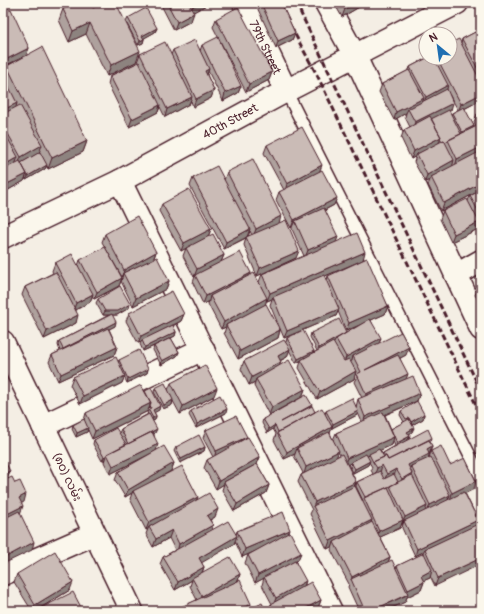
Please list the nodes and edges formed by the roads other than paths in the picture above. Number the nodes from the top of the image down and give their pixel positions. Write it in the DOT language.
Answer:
graph roads {
  1 [pos="244,3"];
  2 [pos="326,3"];
  3 [pos="457,3"];
  4 [pos="355,56"];
  5 [pos="286,91"];
  6 [pos="120,181"];
  7 [pos="3,237"];
  8 [pos="481,261"];
  9 [pos="456,275"];
  10 [pos="481,329"];
  11 [pos="3,342"];
  12 [pos="203,349"];
  13 [pos="43,426"];
  14 [pos="481,477"];
  15 [pos="94,534"];
  16 [pos="3,574"];
  17 [pos="132,611"];
  18 [pos="331,611"];
  1 -- 5 [label="street, 79th Street"];
  2 -- 4 [label="street"];
  3 -- 4 [label="street, 40th Street"];
  4 -- 5 [label="street, 40th Street"];
  4 -- 9 [label="street"];
  5 -- 6 [label="street, 40th Street"];
  5 -- 14 [label="lane"];
  6 -- 7 [label="street, 40th Street"];
  6 -- 12 [label="street"];
  8 -- 9 [label="street"];
  9 -- 10 [label="street"];
  11 -- 13 [label="street, (၈၀) လမ်း"];
  12 -- 13 [label="street"];
  12 -- 18 [label="street"];
  13 -- 15 [label="street, (၈၀) လမ်း"];
  15 -- 16 [label="street"];
  15 -- 17 [label="street, (၈၀) လမ်း"];
}
